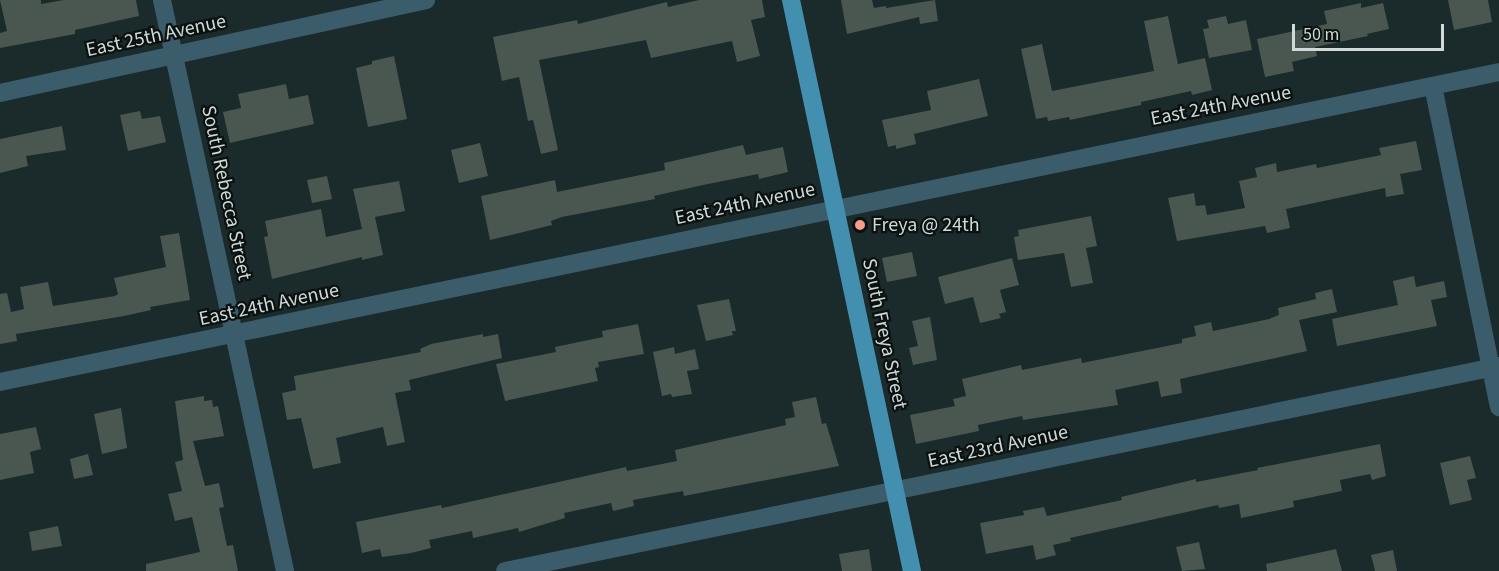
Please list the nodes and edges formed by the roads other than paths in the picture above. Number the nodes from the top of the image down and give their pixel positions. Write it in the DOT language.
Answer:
graph roads {
  1 [pos="162,0"];
  2 [pos="426,0"];
  3 [pos="791,0"];
  4 [pos="174,55"];
  5 [pos="1499,72"];
  6 [pos="1433,86"];
  7 [pos="0,93"];
  8 [pos="835,208"];
  9 [pos="233,336"];
  10 [pos="1495,367"];
  11 [pos="0,382"];
  12 [pos="1499,407"];
  13 [pos="895,491"];
  14 [pos="285,571"];
  15 [pos="505,571"];
  16 [pos="912,571"];
  1 -- 4 [label="street, South Rebecca Street"];
  2 -- 4 [label="street, East 25th Avenue"];
  3 -- 8 [label="main road, South Freya Street"];
  4 -- 7 [label="street, East 25th Avenue"];
  4 -- 9 [label="street, South Rebecca Street"];
  5 -- 6 [label="street, East 24th Avenue"];
  6 -- 8 [label="street, East 24th Avenue"];
  6 -- 10 [label="street"];
  8 -- 9 [label="street, East 24th Avenue"];
  8 -- 13 [label="main road, South Freya Street"];
  9 -- 11 [label="street, East 24th Avenue"];
  9 -- 14 [label="street, South Rebecca Street"];
  10 -- 12 [label="street"];
  10 -- 13 [label="street, East 23rd Avenue"];
  13 -- 15 [label="street, East 23rd Avenue"];
  13 -- 16 [label="main road, South Freya Street"];
}
